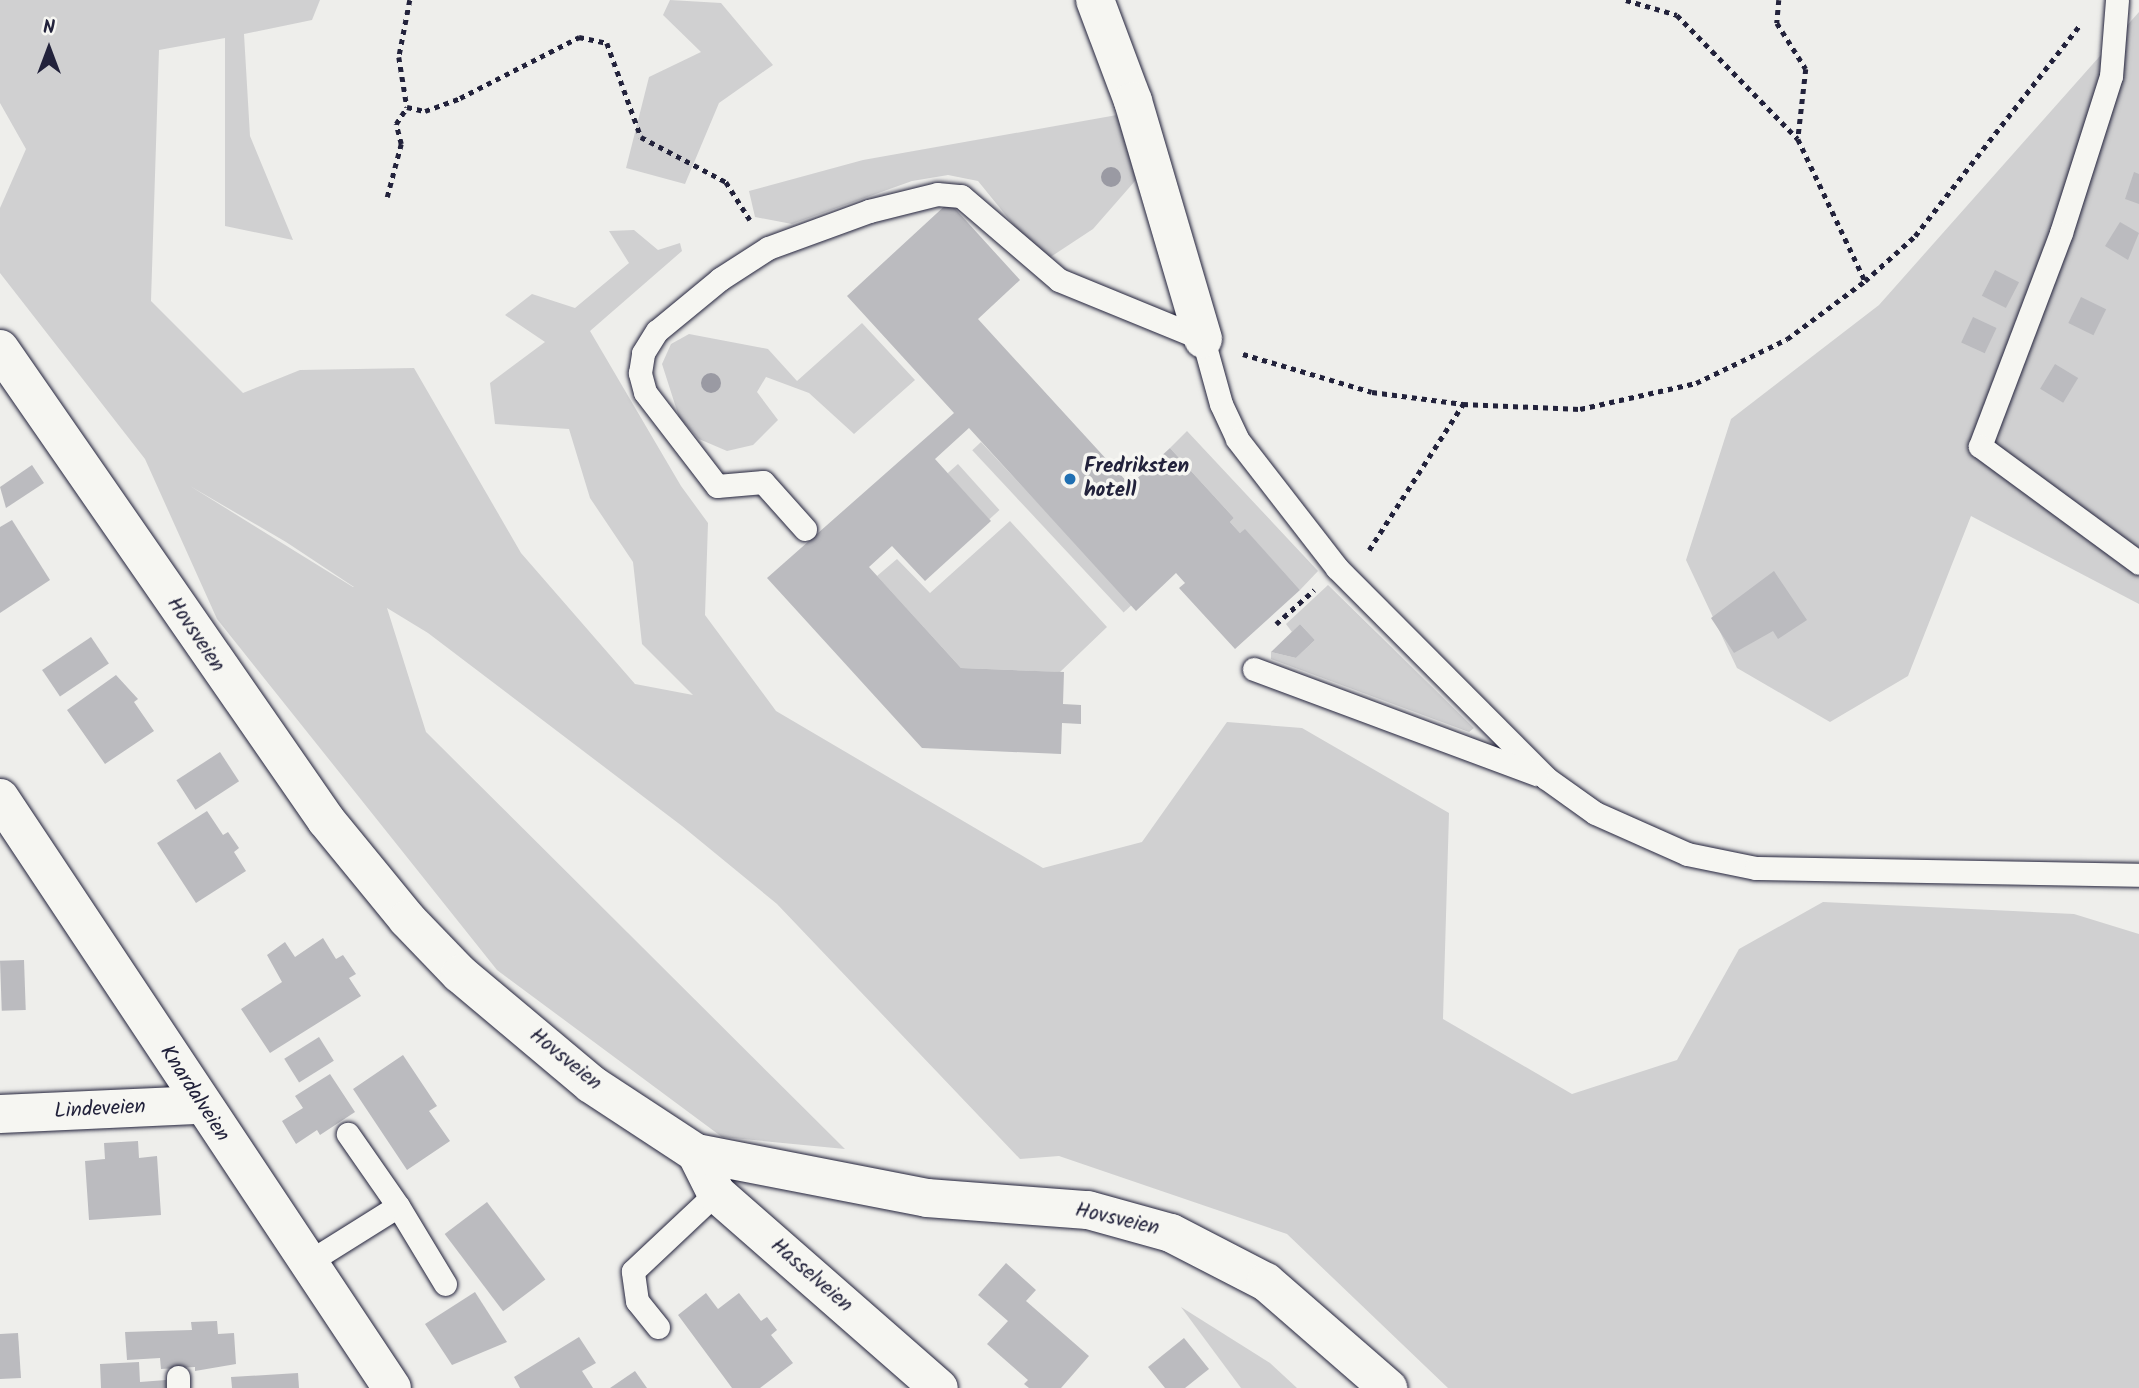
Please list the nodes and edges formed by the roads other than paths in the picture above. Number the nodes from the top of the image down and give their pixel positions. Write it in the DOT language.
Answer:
graph roads {
  1 [pos="1095,0"];
  2 [pos="2118,0"];
  3 [pos="1203,339"];
  4 [pos="0,349"];
  5 [pos="805,529"];
  6 [pos="2139,563"];
  7 [pos="1254,669"];
  8 [pos="1546,778"];
  9 [pos="0,798"];
  10 [pos="2139,875"];
  11 [pos="201,1105"];
  12 [pos="0,1114"];
  13 [pos="348,1134"];
  14 [pos="696,1153"];
  15 [pos="716,1193"];
  16 [pos="398,1206"];
  17 [pos="307,1263"];
  18 [pos="445,1284"];
  19 [pos="658,1326"];
  20 [pos="392,1388"];
  21 [pos="939,1388"];
  22 [pos="1388,1388"];
  1 -- 3 [label="street"];
  2 -- 6 [label="lane"];
  3 -- 5 [label="lane"];
  3 -- 8 [label="lane"];
  4 -- 14 [label="street, Hovsveien"];
  7 -- 8 [label="lane"];
  8 -- 10 [label="lane"];
  9 -- 11 [label="street, Knardalveien"];
  11 -- 12 [label="street, Lindeveien"];
  11 -- 17 [label="street, Knardalveien"];
  13 -- 16 [label="lane"];
  14 -- 15 [label="street, Hasselveien"];
  14 -- 22 [label="street, Hovsveien"];
  15 -- 19 [label="lane"];
  15 -- 21 [label="street, Hasselveien"];
  16 -- 17 [label="lane"];
  16 -- 18 [label="lane"];
  17 -- 20 [label="street, Knardalveien"];
}
